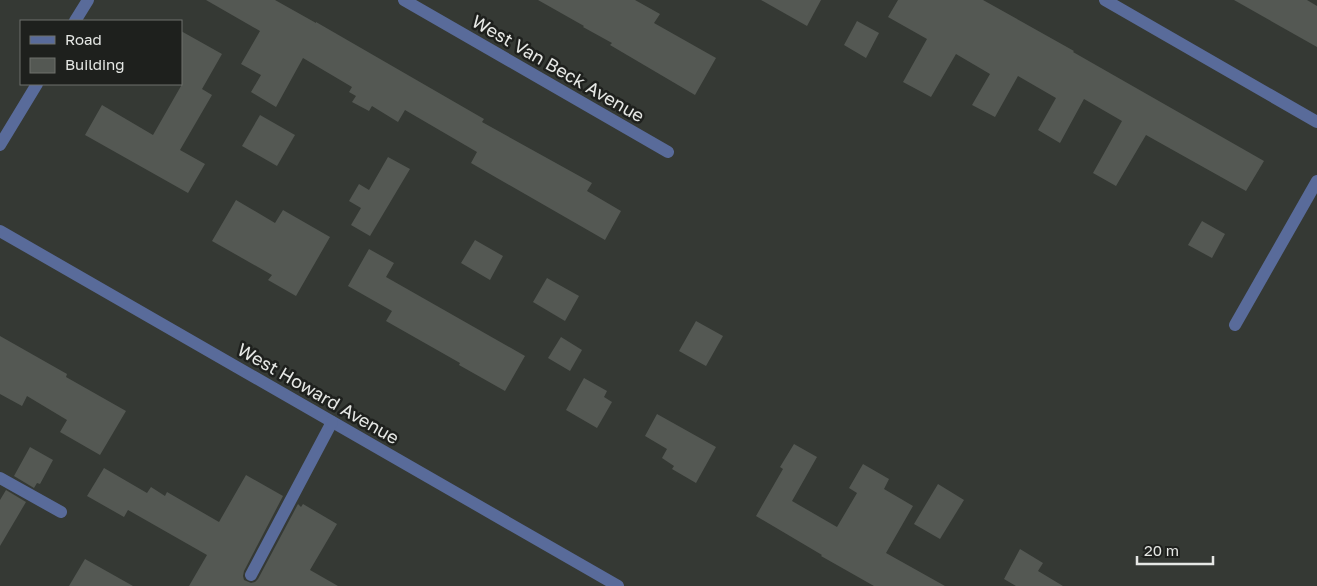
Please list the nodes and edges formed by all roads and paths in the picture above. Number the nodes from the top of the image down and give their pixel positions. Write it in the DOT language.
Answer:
graph roads {
  1 [pos="88,0"];
  2 [pos="404,0"];
  3 [pos="1105,0"];
  4 [pos="76,20"];
  5 [pos="36,85"];
  6 [pos="1317,122"];
  7 [pos="0,145"];
  8 [pos="668,152"];
  9 [pos="1317,181"];
  10 [pos="0,232"];
  11 [pos="1235,325"];
  12 [pos="332,422"];
  13 [pos="0,478"];
  14 [pos="61,512"];
  15 [pos="251,575"];
  16 [pos="618,586"];
  1 -- 4 [label="street"];
  2 -- 8 [label="street, West Van Beck Avenue"];
  3 -- 6 [label="street"];
  5 -- 7 [label="street"];
  9 -- 11 [label="street"];
  10 -- 12 [label="street, West Howard Avenue"];
  12 -- 15 [label="street"];
  12 -- 16 [label="street, West Howard Avenue"];
  13 -- 14 [label="street"];
}
